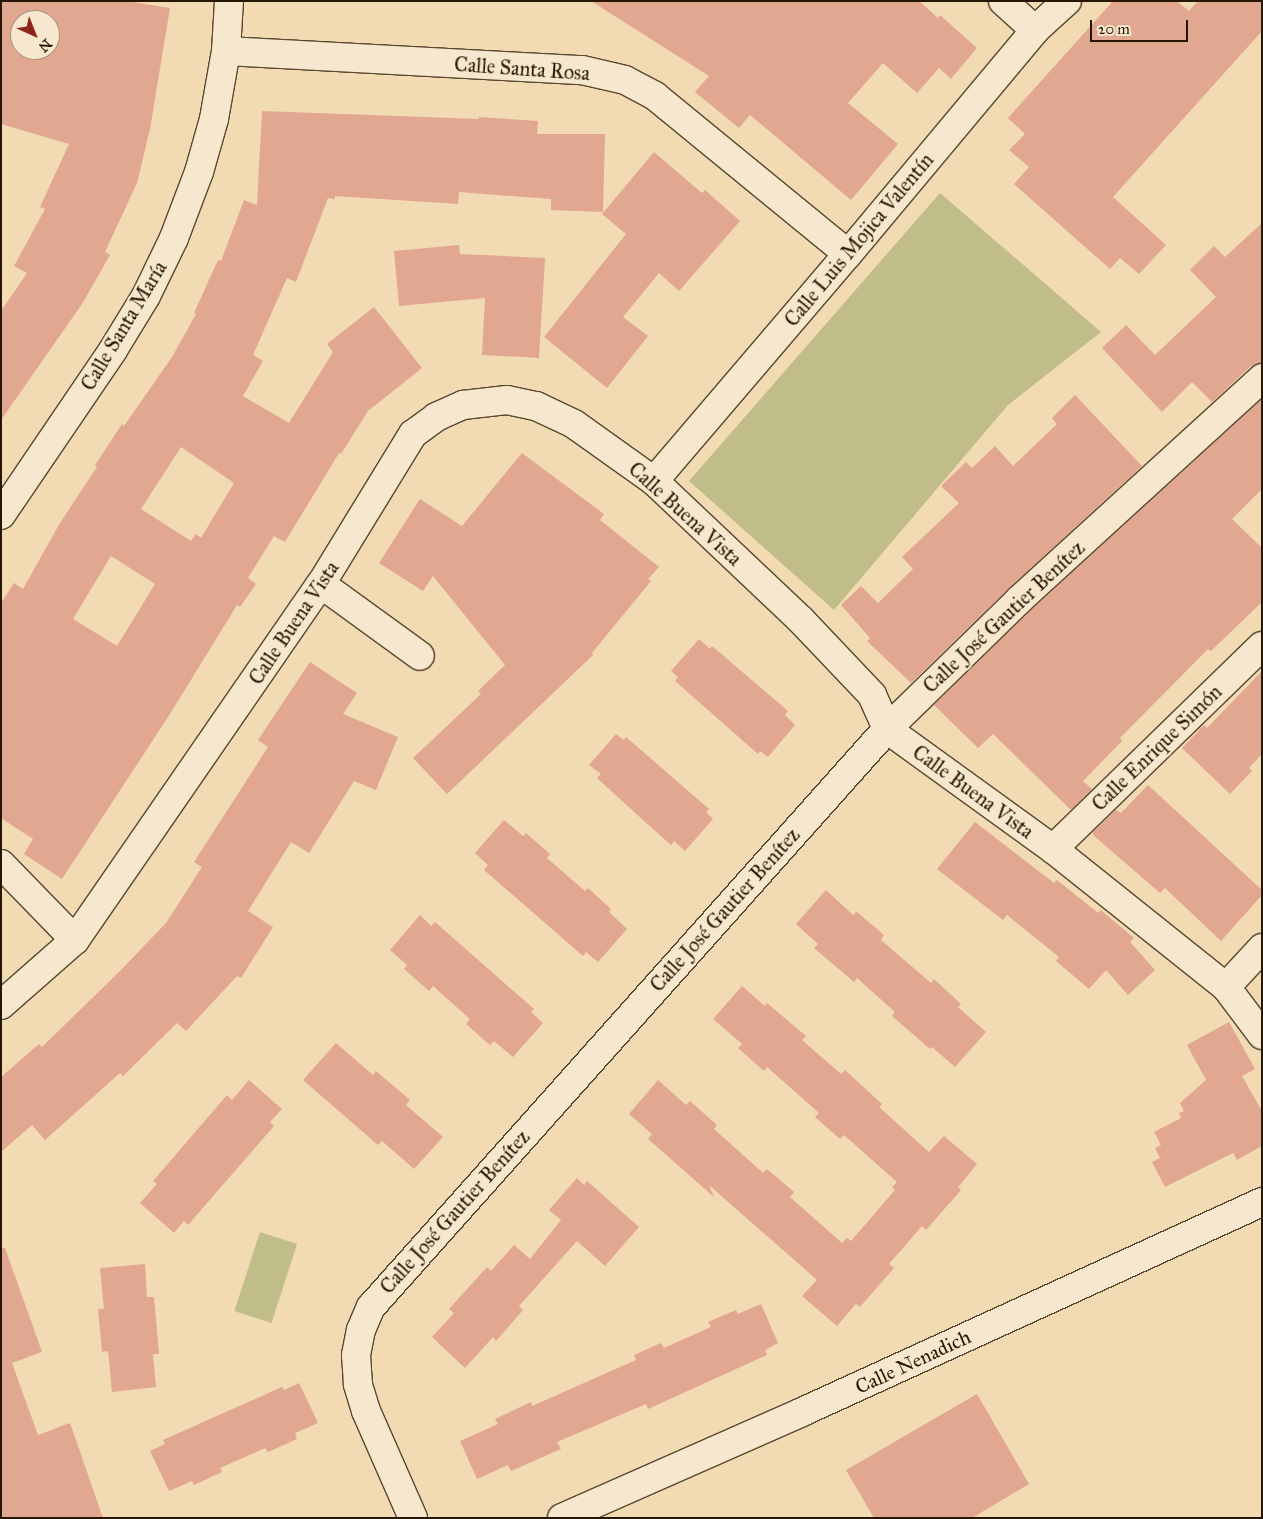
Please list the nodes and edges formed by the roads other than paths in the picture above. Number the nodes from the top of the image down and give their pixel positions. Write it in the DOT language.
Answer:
graph roads {
  1 [pos="229,1"];
  2 [pos="1002,1"];
  3 [pos="1067,1"];
  4 [pos="1035,30"];
  5 [pos="226,51"];
  6 [pos="848,254"];
  7 [pos="1262,378"];
  8 [pos="654,481"];
  9 [pos="1,515"];
  10 [pos="322,584"];
  11 [pos="1262,646"];
  12 [pos="420,656"];
  13 [pos="887,728"];
  14 [pos="1053,849"];
  15 [pos="1,864"];
  16 [pos="75,940"];
  17 [pos="1262,948"];
  18 [pos="1226,987"];
  19 [pos="1,1005"];
  20 [pos="1262,1035"];
  21 [pos="1262,1202"];
  22 [pos="413,1518"];
  23 [pos="562,1518"];
  1 -- 5 [label="street, Calle Santa María"];
  2 -- 4 [label="street"];
  3 -- 4 [label="street, Calle Luis Mojica Valentín"];
  4 -- 6 [label="street, Calle Luis Mojica Valentín"];
  5 -- 6 [label="street, Calle Santa Rosa"];
  5 -- 9 [label="street, Calle Santa María"];
  6 -- 8 [label="street, Calle Luis Mojica Valentín"];
  7 -- 13 [label="street, Calle José Gautier Benítez"];
  8 -- 10 [label="street, Calle Buena Vista"];
  8 -- 13 [label="street, Calle Buena Vista"];
  10 -- 12 [label="street"];
  10 -- 16 [label="street, Calle Buena Vista"];
  11 -- 14 [label="street, Calle Enrique Simón"];
  13 -- 14 [label="street, Calle Buena Vista"];
  13 -- 22 [label="street, Calle José Gautier Benítez"];
  14 -- 18 [label="street, Calle Buena Vista"];
  15 -- 16 [label="street"];
  16 -- 19 [label="street, Calle Buena Vista"];
  17 -- 18 [label="street"];
  18 -- 20 [label="street, Calle Buena Vista"];
  21 -- 23 [label="street, Calle Nenadich"];
}
